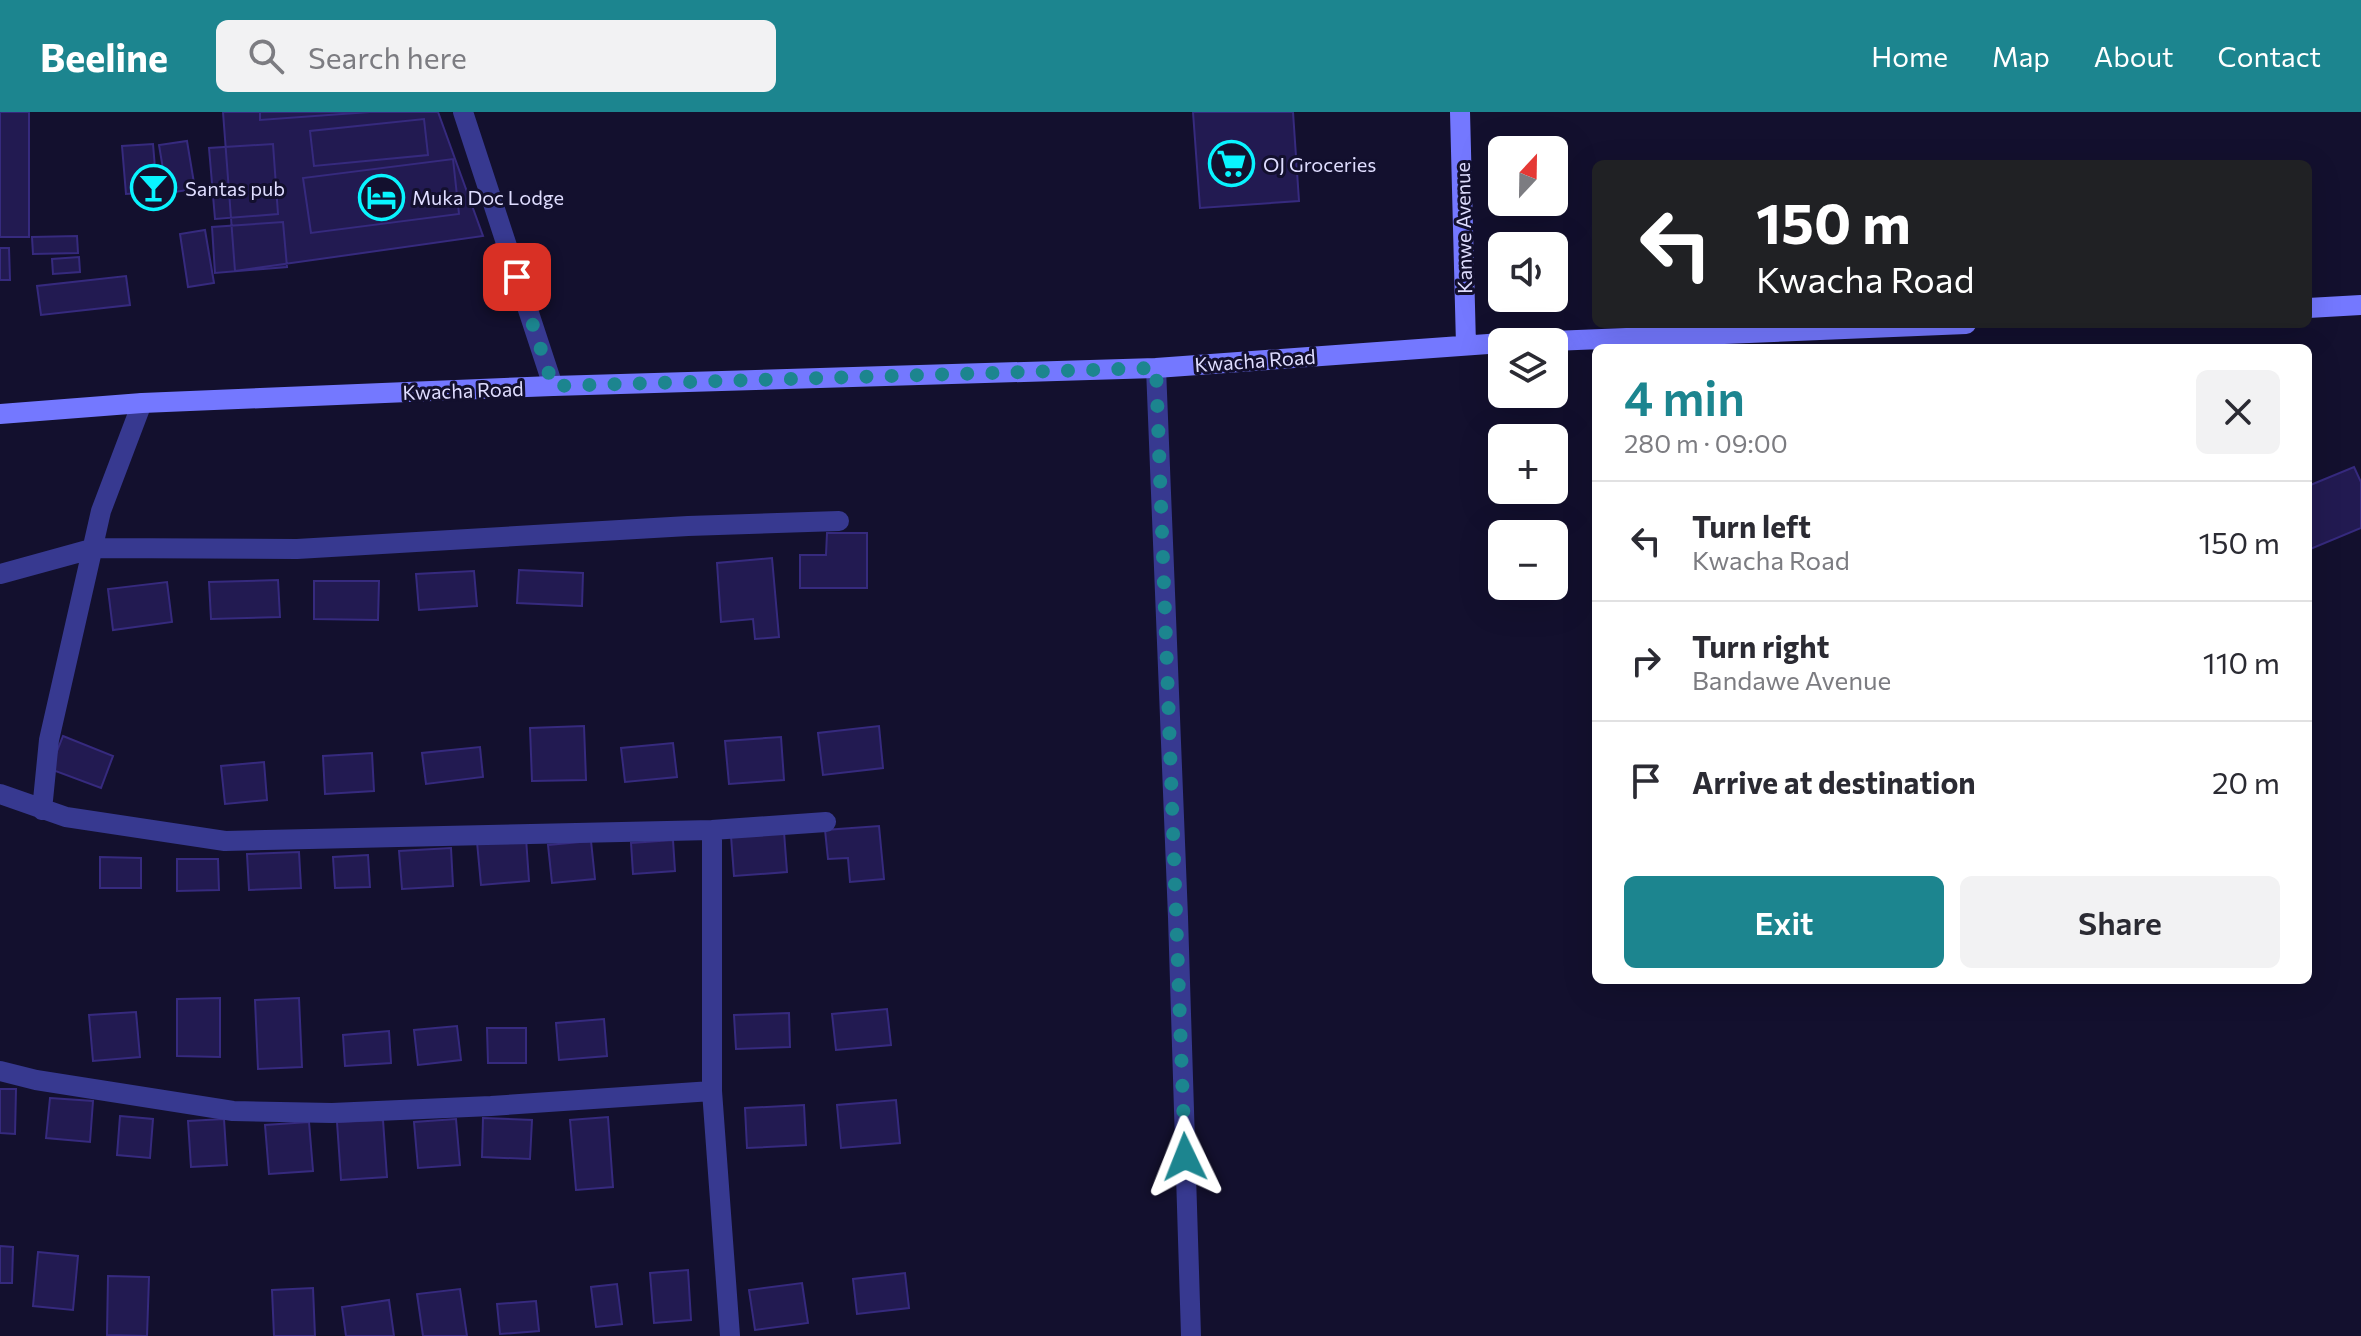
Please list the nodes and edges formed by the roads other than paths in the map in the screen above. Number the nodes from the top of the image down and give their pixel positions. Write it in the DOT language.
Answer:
graph roads {
  1 [pos="463,112"];
  2 [pos="1460,112"];
  3 [pos="2361,305"];
  4 [pos="2312,308"];
  5 [pos="1869,328"];
  6 [pos="1568,340"];
  7 [pos="1488,344"];
  8 [pos="1466,345"];
  9 [pos="1156,368"];
  10 [pos="553,386"];
  11 [pos="142,403"];
  12 [pos="0,414"];
  13 [pos="839,521"];
  14 [pos="95,548"];
  15 [pos="0,574"];
  16 [pos="0,794"];
  17 [pos="42,810"];
  18 [pos="826,822"];
  19 [pos="712,830"];
  20 [pos="0,1071"];
  21 [pos="712,1091"];
  22 [pos="730,1336"];
  23 [pos="1191,1336"];
  1 -- 10 [label="street"];
  2 -- 8 [label="main road, Kanwe Avenue"];
  3 -- 4 [label="main road"];
  5 -- 6 [label="main road"];
  7 -- 8 [label="main road, Kwacha Road"];
  8 -- 9 [label="main road, Kwacha Road"];
  9 -- 10 [label="main road, Kwacha Road"];
  9 -- 23 [label="street"];
  10 -- 11 [label="main road, Kwacha Road"];
  11 -- 12 [label="main road, Kwacha Road"];
  11 -- 14 [label="street"];
  13 -- 14 [label="street"];
  14 -- 15 [label="street"];
  14 -- 17 [label="street"];
  16 -- 17 [label="street"];
  17 -- 19 [label="street"];
  18 -- 19 [label="street"];
  19 -- 21 [label="street"];
  20 -- 21 [label="street"];
  21 -- 22 [label="street"];
}
